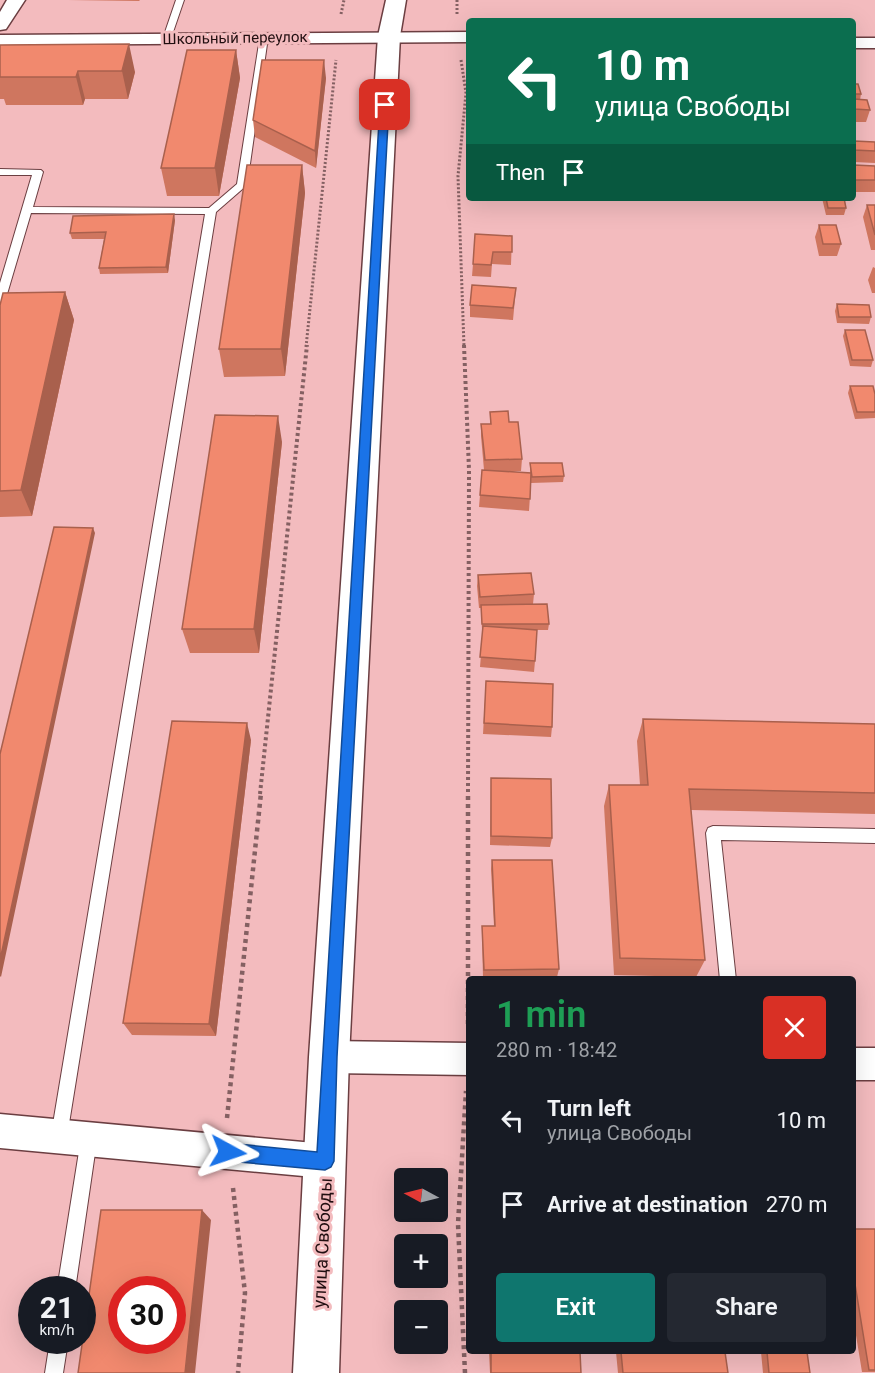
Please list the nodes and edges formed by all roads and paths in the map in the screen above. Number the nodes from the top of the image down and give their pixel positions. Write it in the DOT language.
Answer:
graph roads {
  1 [pos="16,0"];
  2 [pos="180,0"];
  3 [pos="344,0"];
  4 [pos="396,0"];
  5 [pos="457,0"];
  6 [pos="0,25"];
  7 [pos="338,36"];
  8 [pos="389,36"];
  9 [pos="264,37"];
  10 [pos="463,37"];
  11 [pos="167,38"];
  12 [pos="0,40"];
  13 [pos="856,43"];
  14 [pos="875,44"];
  15 [pos="466,93"];
  16 [pos="466,93"];
  17 [pos="0,172"];
  18 [pos="27,210"];
  19 [pos="211,211"];
  20 [pos="0,301"];
  21 [pos="875,836"];
  22 [pos="468,976"];
  23 [pos="728,976"];
  24 [pos="329,1057"];
  25 [pos="466,1059"];
  26 [pos="856,1064"];
  27 [pos="875,1064"];
  28 [pos="466,1092"];
  29 [pos="0,1131"];
  30 [pos="74,1138"];
  31 [pos="228,1152"];
  32 [pos="325,1161"];
  33 [pos="67,1276"];
  34 [pos="57,1354"];
  35 [pos="54,1373"];
  36 [pos="238,1373"];
  37 [pos="316,1373"];
  38 [pos="465,1373"];
  1 -- 6 [label="street"];
  2 -- 11 [label="lane"];
  3 -- 7 [label="path"];
  4 -- 8 [label="main road, улица Свободы"];
  5 -- 10 [label="path"];
  7 -- 8 [label="street, Школьный переулок"];
  7 -- 9 [label="street, Школьный переулок"];
  7 -- 31 [label="path"];
  8 -- 10 [label="street, Школьный переулок"];
  8 -- 24 [label="main road, улица Свободы"];
  9 -- 11 [label="street, Школьный переулок"];
  9 -- 19 [label="lane"];
  10 -- 15 [label="path"];
  11 -- 12 [label="street, Школьный переулок"];
  13 -- 14 [label="street"];
  16 -- 22 [label="path"];
  17 -- 18 [label="lane"];
  18 -- 19 [label="lane"];
  18 -- 20 [label="lane"];
  19 -- 30 [label="lane"];
  21 -- 23 [label="lane"];
  24 -- 25 [label="street"];
  24 -- 32 [label="main road, улица Свободы"];
  26 -- 27 [label="street"];
  28 -- 38 [label="path"];
  29 -- 30 [label="street"];
  30 -- 31 [label="street"];
  30 -- 33 [label="lane"];
  31 -- 32 [label="street"];
  31 -- 36 [label="path"];
  32 -- 37 [label="main road, улица Свободы"];
  34 -- 35 [label="lane"];
}
